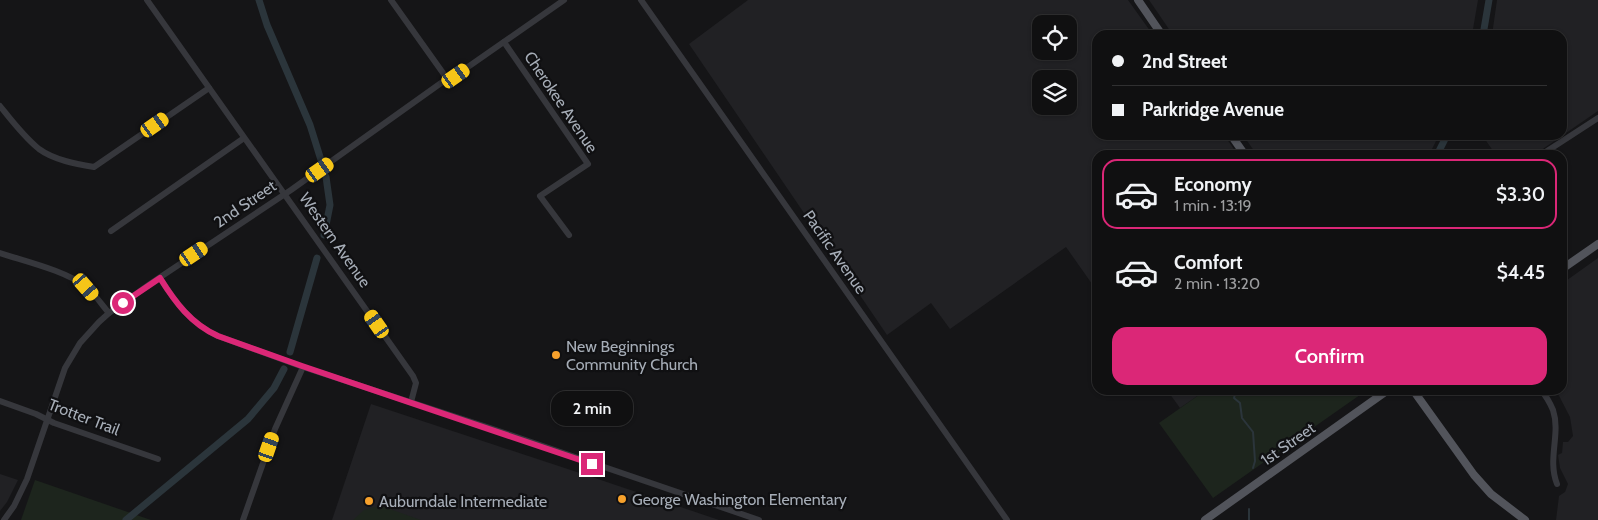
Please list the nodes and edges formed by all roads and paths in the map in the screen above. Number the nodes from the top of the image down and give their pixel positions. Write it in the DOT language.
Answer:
graph roads {
  1 [pos="147,0"];
  2 [pos="391,0"];
  3 [pos="564,0"];
  4 [pos="641,0"];
  5 [pos="1138,0"];
  6 [pos="1159,30"];
  7 [pos="504,42"];
  8 [pos="448,80"];
  9 [pos="209,88"];
  10 [pos="0,106"];
  11 [pos="1598,118"];
  12 [pos="244,138"];
  13 [pos="1567,138"];
  14 [pos="1564,140"];
  15 [pos="1549,150"];
  16 [pos="284,194"];
  17 [pos="111,231"];
  18 [pos="569,235"];
  19 [pos="1598,244"];
  20 [pos="0,253"];
  21 [pos="1567,266"];
  22 [pos="160,278"];
  23 [pos="109,313"];
  24 [pos="302,366"];
  25 [pos="1381,395"];
  26 [pos="1417,395"];
  27 [pos="1544,395"];
  28 [pos="0,402"];
  29 [pos="411,402"];
  30 [pos="47,419"];
  31 [pos="158,460"];
  32 [pos="1557,484"];
  33 [pos="4,520"];
  34 [pos="243,520"];
  35 [pos="759,520"];
  36 [pos="1007,520"];
  37 [pos="1205,520"];
  38 [pos="1525,520"];
  1 -- 9 [label="street, Western Avenue"];
  2 -- 8 [label="street"];
  3 -- 7 [label="street, 2nd Street"];
  4 -- 36 [label="street, Pacific Avenue"];
  5 -- 6 [label="main road"];
  7 -- 8 [label="street, 2nd Street"];
  7 -- 18 [label="street, Cherokee Avenue"];
  8 -- 16 [label="street, 2nd Street"];
  9 -- 10 [label="street"];
  9 -- 12 [label="street, Western Avenue"];
  11 -- 13 [label="street"];
  12 -- 16 [label="street, Western Avenue"];
  12 -- 17 [label="street"];
  14 -- 15 [label="street"];
  16 -- 22 [label="street, 2nd Street"];
  16 -- 29 [label="street, Western Avenue"];
  19 -- 21 [label="main road"];
  20 -- 23 [label="street"];
  22 -- 23 [label="street, 2nd Street"];
  22 -- 24 [label="street"];
  23 -- 30 [label="street, 2nd Street"];
  24 -- 29 [label="street"];
  24 -- 34 [label="street"];
  25 -- 37 [label="main road, 1st Street"];
  26 -- 38 [label="main road"];
  27 -- 32 [label="street"];
  28 -- 30 [label="street, Trotter Trail"];
  29 -- 35 [label="street"];
  30 -- 31 [label="street, Trotter Trail"];
  30 -- 33 [label="street, 2nd Street"];
}
